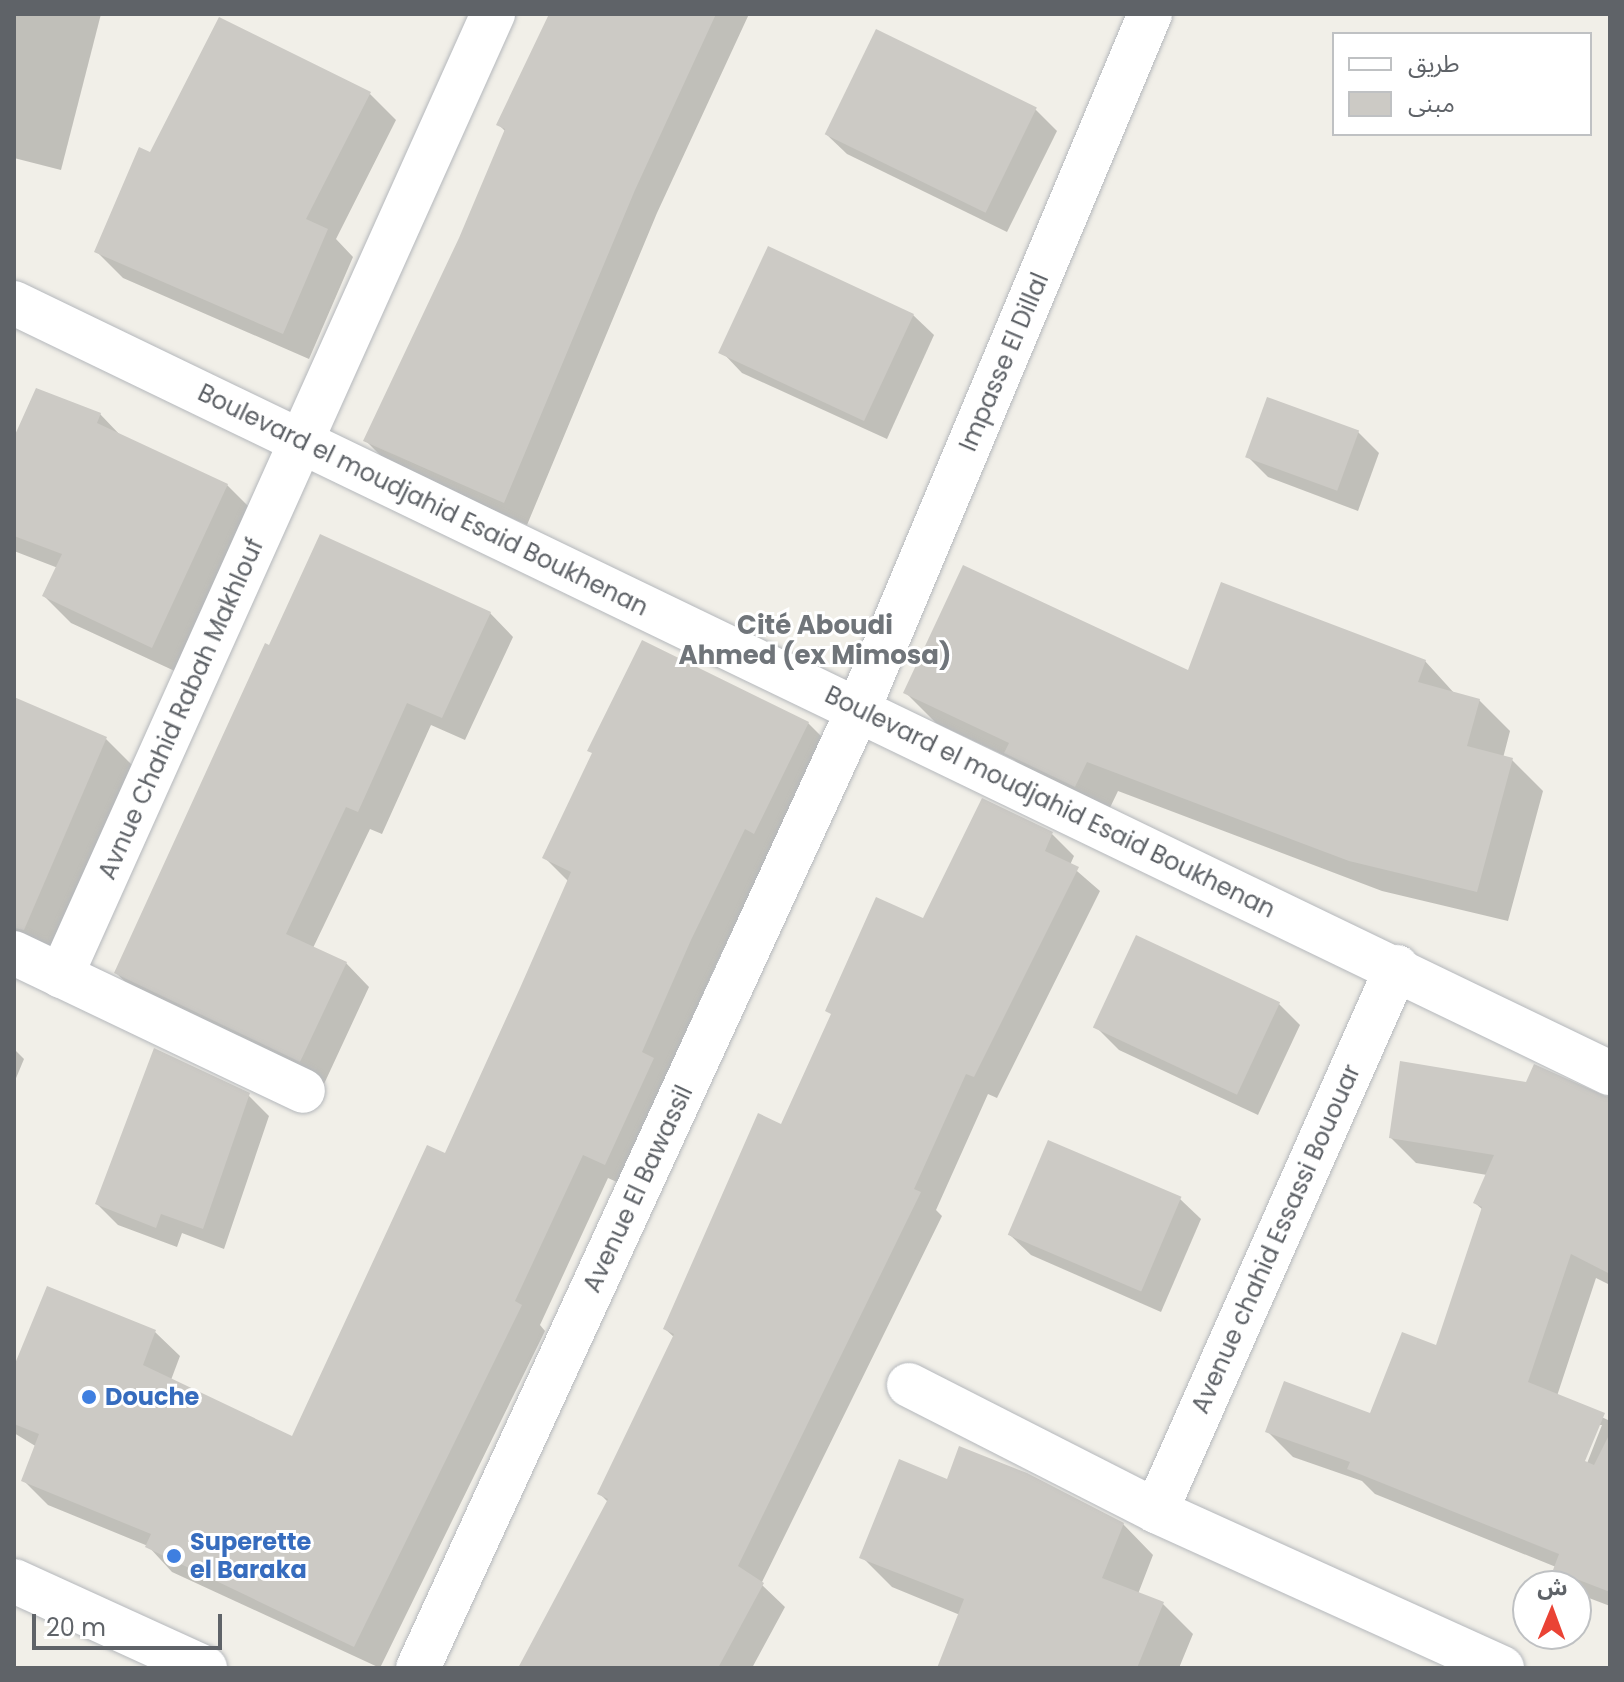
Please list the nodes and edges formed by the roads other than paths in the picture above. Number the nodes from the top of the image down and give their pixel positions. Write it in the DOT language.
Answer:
graph roads {
  1 [pos="493,14"];
  2 [pos="1150,14"];
  3 [pos="14,303"];
  4 [pos="301,442"];
  5 [pos="858,710"];
  6 [pos="14,953"];
  7 [pos="1397,967"];
  8 [pos="61,976"];
  9 [pos="1610,1073"];
  10 [pos="303,1091"];
  11 [pos="909,1385"];
  12 [pos="1156,1511"];
  13 [pos="14,1581"];
  14 [pos="205,1668"];
  15 [pos="418,1668"];
  16 [pos="1502,1668"];
  1 -- 4 [label="street, Avnue Chahid Rabah Makhlouf"];
  2 -- 5 [label="street, Impasse El Dillal"];
  3 -- 4 [label="street, Boulevard el moudjahid Esaid Boukhenan"];
  4 -- 5 [label="street, Boulevard el moudjahid Esaid Boukhenan"];
  4 -- 8 [label="street, Avnue Chahid Rabah Makhlouf"];
  5 -- 7 [label="street, Boulevard el moudjahid Esaid Boukhenan"];
  5 -- 15 [label="street, Avenue El Bawassil"];
  6 -- 8 [label="street"];
  7 -- 9 [label="street, Boulevard el moudjahid Esaid Boukhenan"];
  7 -- 12 [label="street, Avenue chahid Essassi Bououar"];
  8 -- 10 [label="street"];
  11 -- 12 [label="street"];
  12 -- 16 [label="street"];
  13 -- 14 [label="street"];
}
